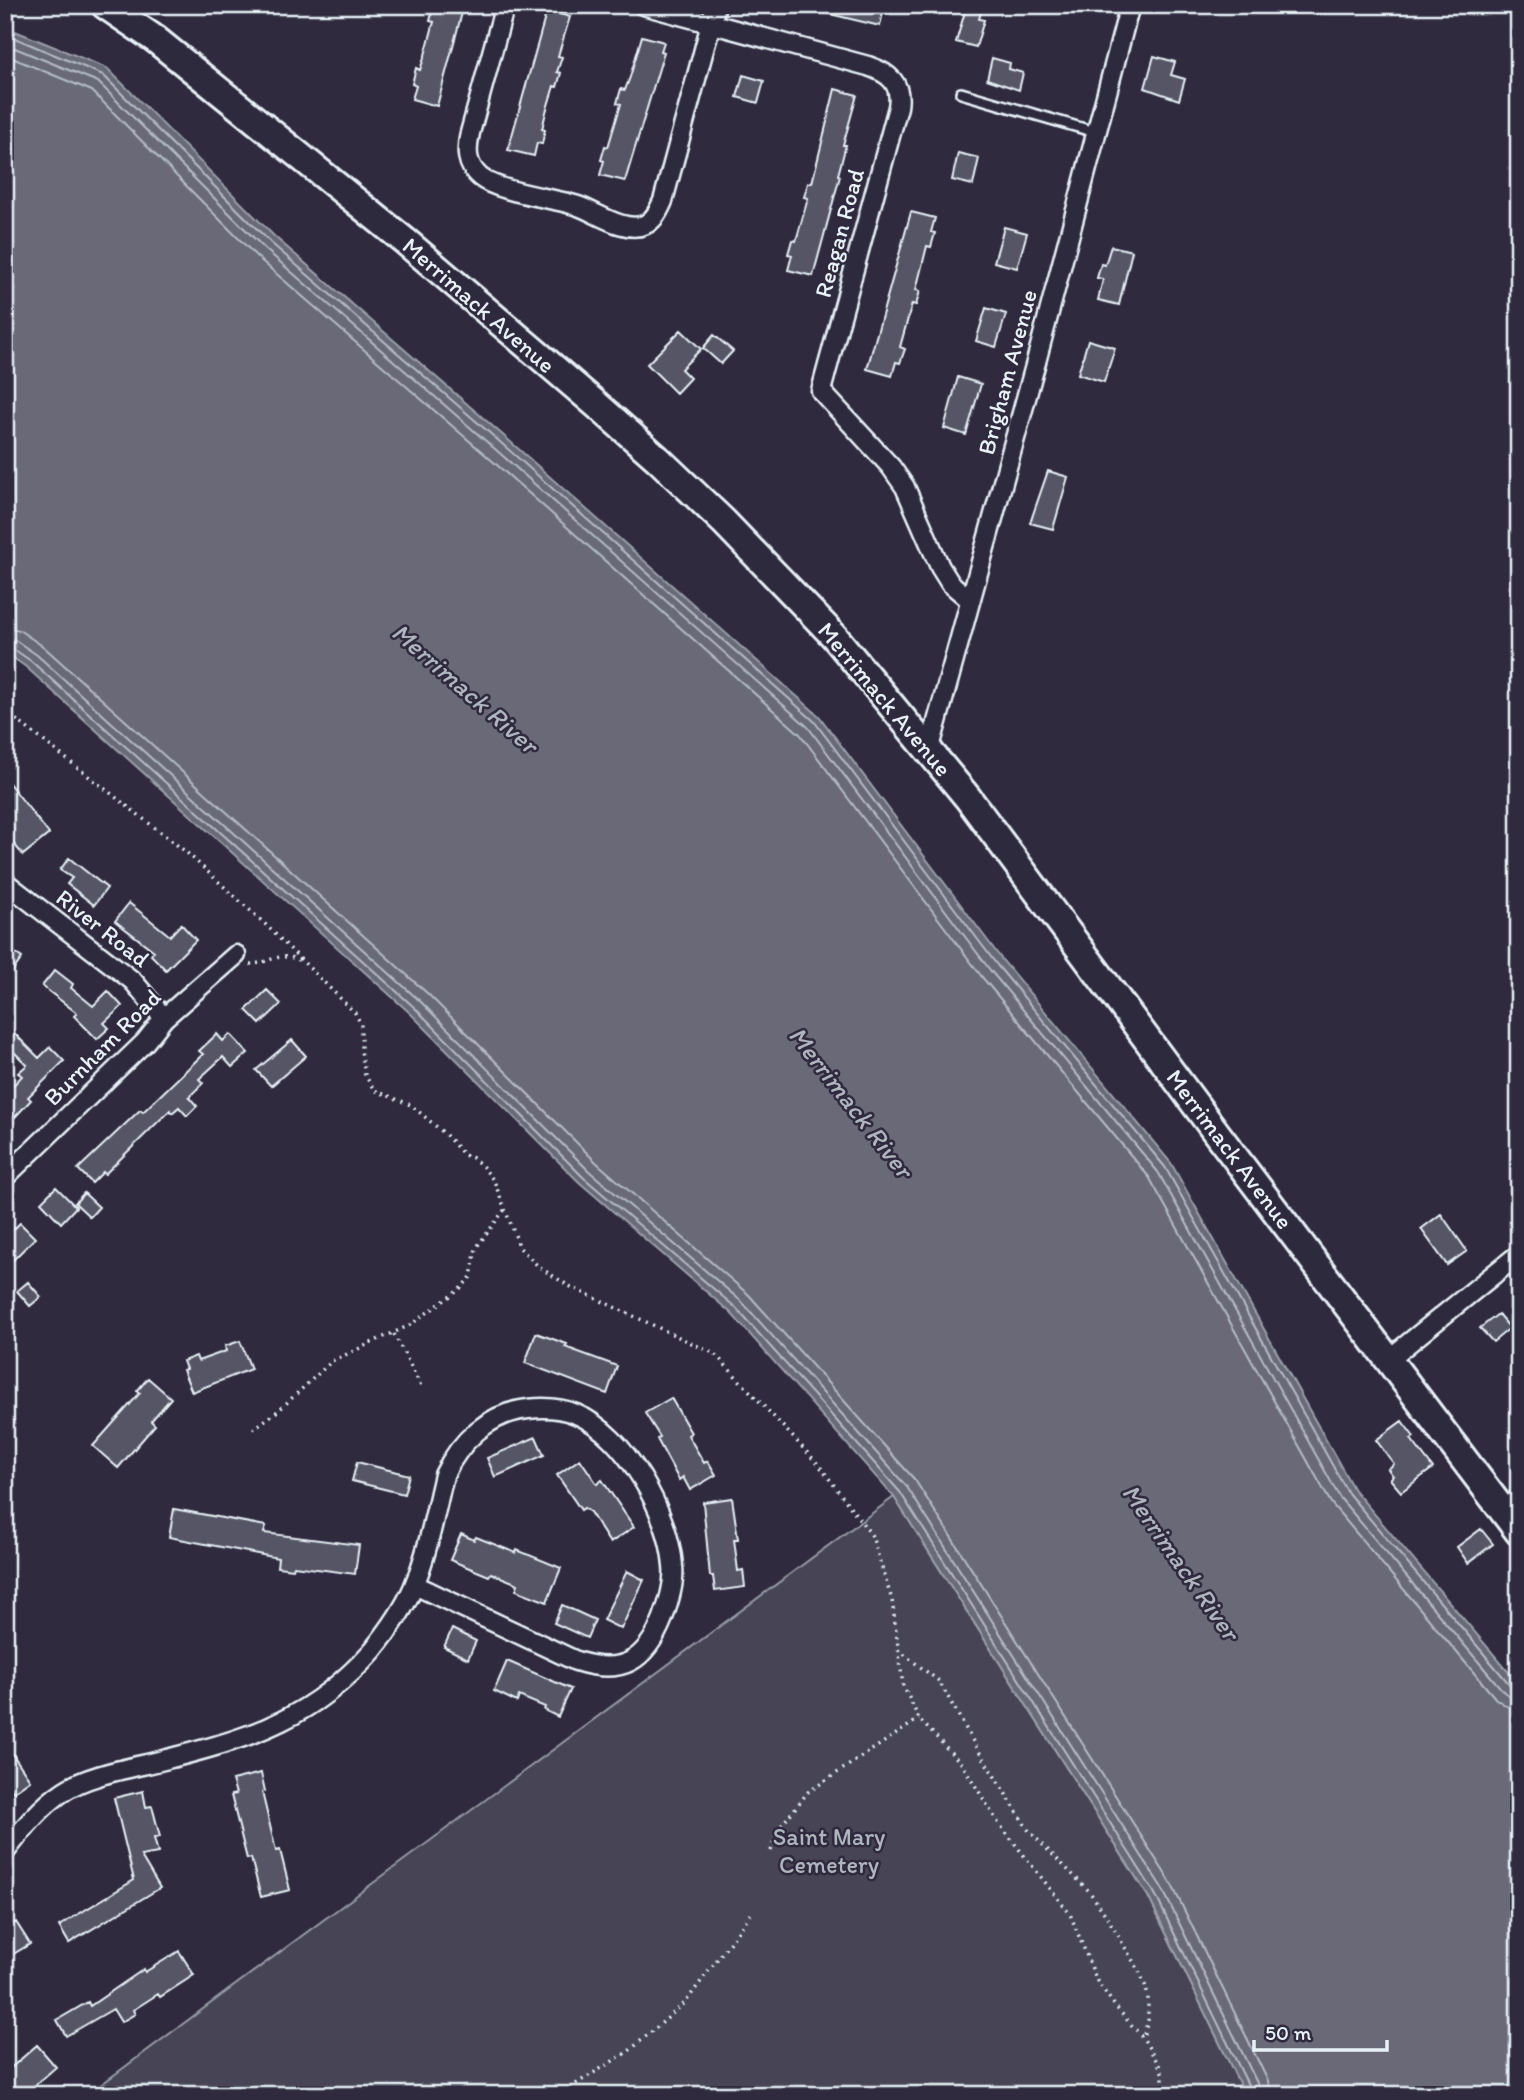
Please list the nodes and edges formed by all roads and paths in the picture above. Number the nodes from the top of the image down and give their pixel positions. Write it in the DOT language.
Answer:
graph roads {
  1 [pos="105,5"];
  2 [pos="505,5"];
  3 [pos="643,5"];
  4 [pos="716,5"];
  5 [pos="1130,5"];
  6 [pos="711,24"];
  7 [pos="961,93"];
  8 [pos="1095,132"];
  9 [pos="970,600"];
  10 [pos="5,711"];
  11 [pos="929,751"];
  12 [pos="5,882"];
  13 [pos="236,955"];
  14 [pos="304,962"];
  15 [pos="164,1018"];
  16 [pos="5,1177"];
  17 [pos="505,1209"];
  18 [pos="1519,1254"];
  19 [pos="394,1334"];
  20 [pos="1389,1359"];
  21 [pos="423,1390"];
  22 [pos="253,1429"];
  23 [pos="1511,1505"];
  24 [pos="1519,1532"];
  25 [pos="415,1585"];
  26 [pos="898,1650"];
  27 [pos="919,1719"];
  28 [pos="771,1851"];
  29 [pos="5,1852"];
  30 [pos="753,1911"];
  31 [pos="1143,2038"];
  32 [pos="1163,2085"];
  33 [pos="558,2095"];
  34 [pos="1161,2095"];
  35 [pos="1167,2095"];
  1 -- 11 [label="main road, Merrimack Avenue"];
  2 -- 6 [label="street"];
  3 -- 6 [label="street"];
  4 -- 6 [label="street"];
  5 -- 8 [label="street, Brigham Avenue"];
  6 -- 9 [label="street, Reagan Road"];
  7 -- 8 [label="lane"];
  8 -- 9 [label="street, Brigham Avenue"];
  9 -- 11 [label="street, Brigham Avenue"];
  10 -- 14 [label="path"];
  11 -- 20 [label="main road, Merrimack Avenue"];
  12 -- 15 [label="street, River Road"];
  13 -- 14 [label="path"];
  13 -- 15 [label="street, Burnham Road"];
  14 -- 17 [label="path"];
  15 -- 16 [label="street, Burnham Road"];
  17 -- 19 [label="path"];
  17 -- 26 [label="path"];
  18 -- 20 [label="street"];
  19 -- 21 [label="path"];
  19 -- 22 [label="path"];
  20 -- 23 [label="main road, Merrimack Avenue"];
  23 -- 24 [label="main road, Merrimack Avenue"];
  25 -- 25 [label="street"];
  25 -- 29 [label="street"];
  26 -- 27 [label="path"];
  26 -- 31 [label="path"];
  27 -- 28 [label="path"];
  27 -- 31 [label="path"];
  30 -- 33 [label="path"];
  31 -- 32 [label="path"];
  32 -- 34 [label="path"];
  32 -- 35 [label="path"];
}
